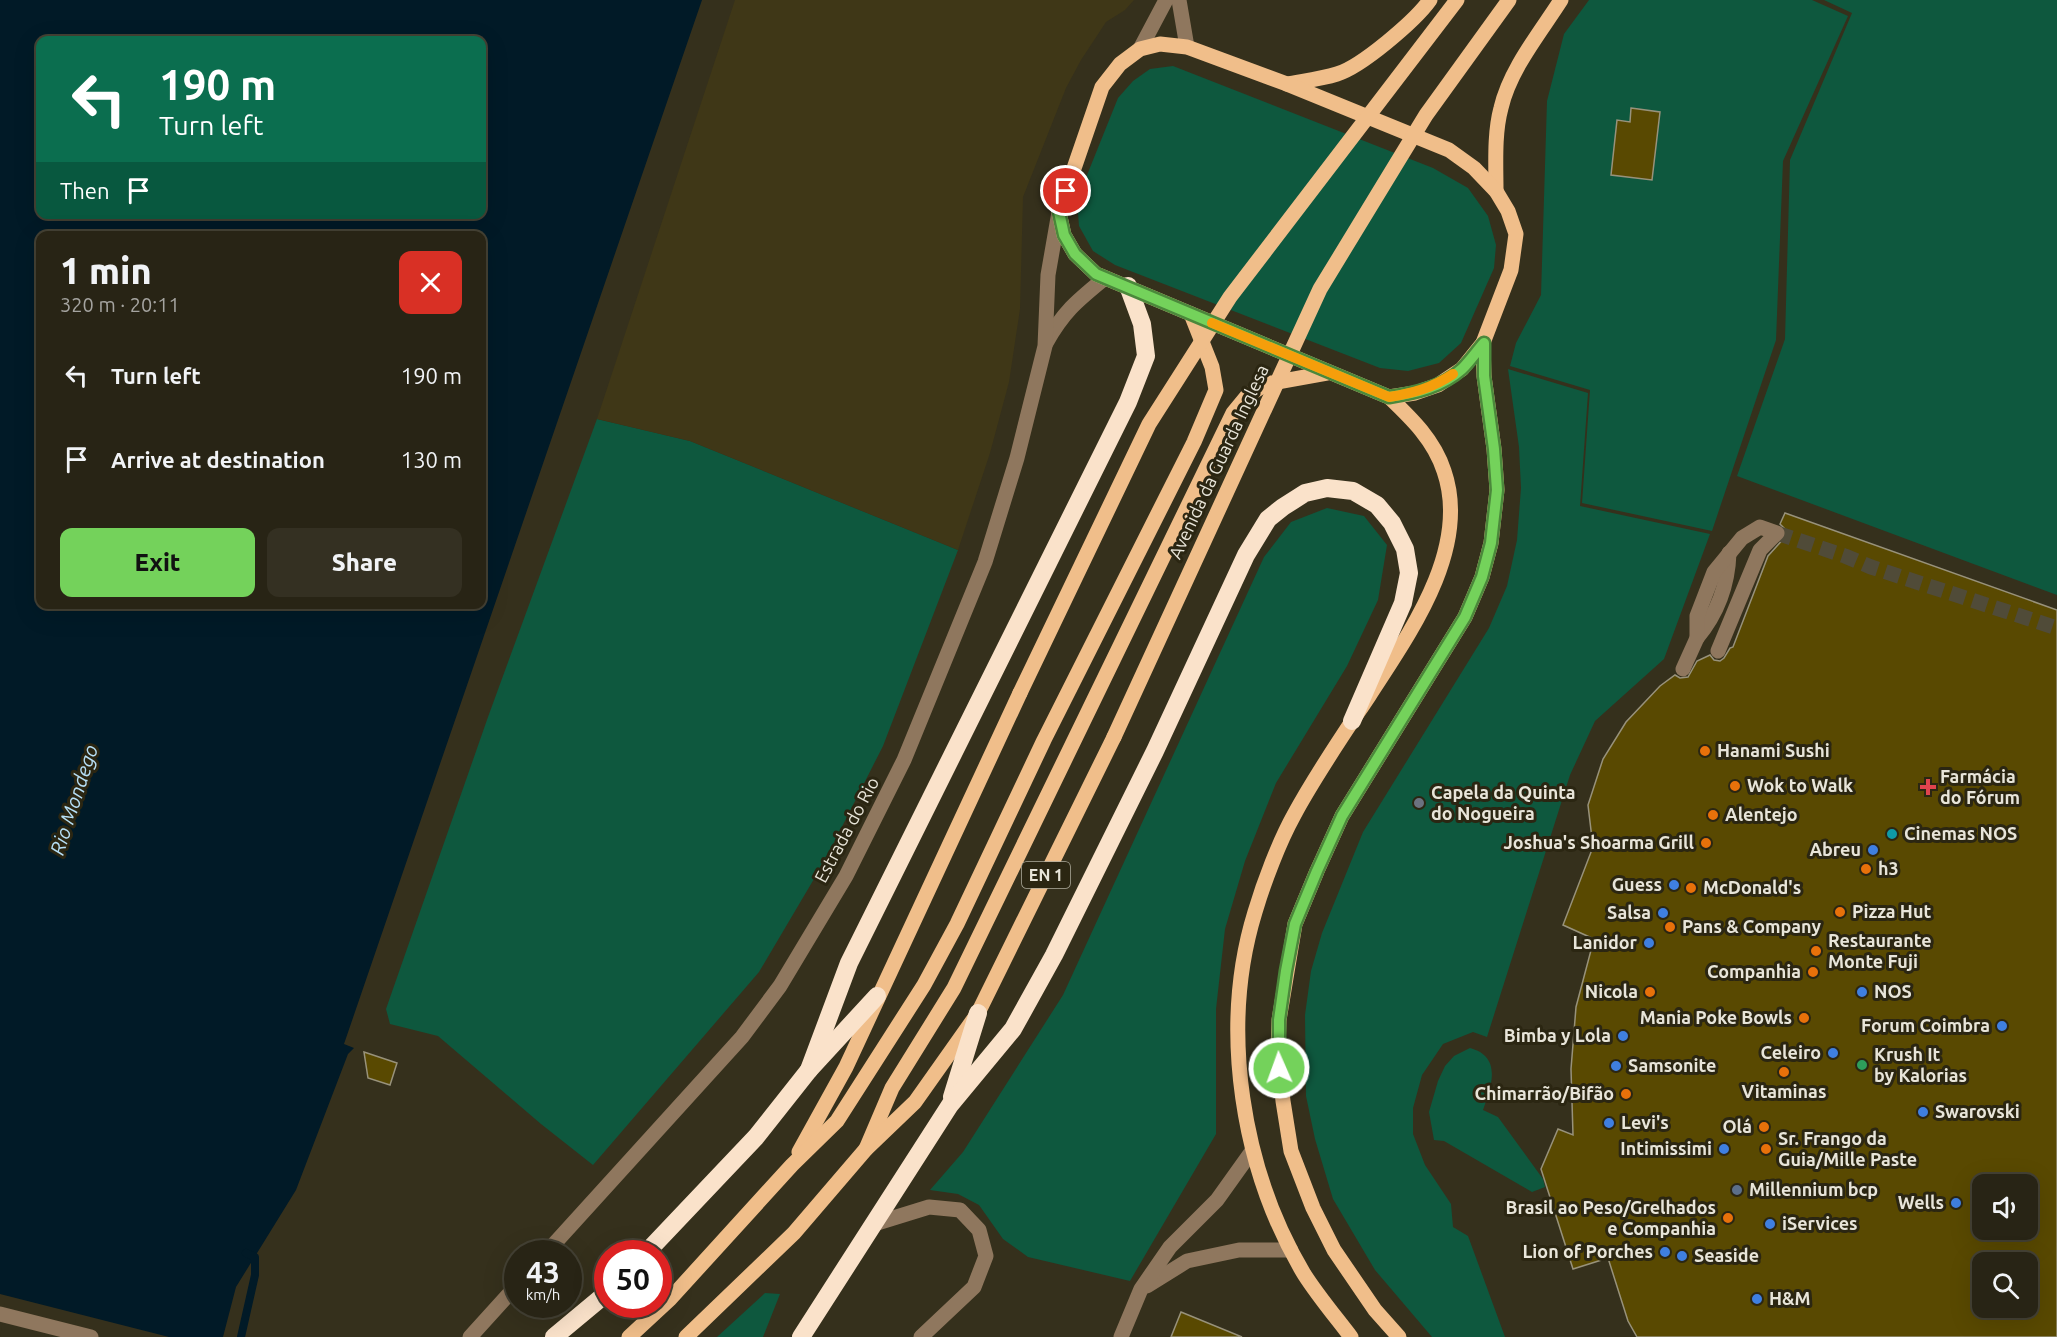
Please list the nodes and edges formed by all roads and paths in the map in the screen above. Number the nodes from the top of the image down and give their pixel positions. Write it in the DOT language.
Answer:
graph roads {
  1 [pos="1166,0"];
  2 [pos="1179,0"];
  3 [pos="1430,0"];
  4 [pos="1457,0"];
  5 [pos="1509,0"];
  6 [pos="1561,0"];
  7 [pos="1187,46"];
  8 [pos="1140,49"];
  9 [pos="1287,84"];
  10 [pos="1496,191"];
  11 [pos="1059,212"];
  12 [pos="1105,278"];
  13 [pos="1128,286"];
  14 [pos="1191,314"];
  15 [pos="1484,343"];
  16 [pos="1045,346"];
  17 [pos="1328,373"];
  18 [pos="1389,397"];
  19 [pos="1718,651"];
  20 [pos="1683,669"];
  21 [pos="1352,721"];
  22 [pos="877,996"];
  23 [pos="978,1013"];
  24 [pos="809,1070"];
  25 [pos="950,1105"];
  26 [pos="866,1149"];
  27 [pos="1252,1151"];
  28 [pos="792,1166"];
  29 [pos="874,1224"];
  30 [pos="558,1240"];
  31 [pos="658,1240"];
  32 [pos="1291,1250"];
  33 [pos="1142,1289"];
  34 [pos="504,1299"];
  35 [pos="594,1304"];
  36 [pos="0,1314"];
  37 [pos="91,1337"];
  38 [pos="470,1337"];
  39 [pos="554,1337"];
  40 [pos="629,1337"];
  41 [pos="686,1337"];
  42 [pos="801,1337"];
  43 [pos="921,1337"];
  44 [pos="1121,1337"];
  45 [pos="1350,1337"];
  46 [pos="1399,1337"];
  1 -- 8 [label="street"];
  2 -- 7 [label="street"];
  3 -- 9 [label="main road"];
  4 -- 22 [label="main road, bridge"];
  5 -- 23 [label="main road, Avenida da Guarda Inglesa / EN 1, bridge"];
  6 -- 10 [label="main road"];
  7 -- 8 [label="main road"];
  7 -- 9 [label="main road"];
  8 -- 11 [label="main road"];
  9 -- 10 [label="main road"];
  10 -- 15 [label="main road"];
  11 -- 12 [label="main road"];
  11 -- 16 [label="street, Estrada do Rio"];
  12 -- 13 [label="main road"];
  12 -- 16 [label="street, Estrada do Rio"];
  13 -- 14 [label="main road"];
  13 -- 24 [label="highway"];
  14 -- 17 [label="main road"];
  14 -- 28 [label="main road"];
  15 -- 18 [label="main road"];
  15 -- 46 [label="main road"];
  16 -- 30 [label="street, Estrada do Rio"];
  17 -- 18 [label="main road"];
  17 -- 26 [label="main road"];
  18 -- 21 [label="main road"];
  19 -- 20 [label="street"];
  21 -- 25 [label="highway"];
  21 -- 27 [label="main road"];
  22 -- 24 [label="highway"];
  22 -- 28 [label="main road"];
  23 -- 25 [label="highway"];
  23 -- 26 [label="main road"];
  24 -- 31 [label="highway"];
  25 -- 29 [label="highway"];
  26 -- 41 [label="main road"];
  27 -- 32 [label="main road"];
  27 -- 33 [label="street"];
  28 -- 40 [label="main road"];
  29 -- 42 [label="highway"];
  29 -- 43 [label="street"];
  32 -- 33 [label="street"];
  32 -- 45 [label="main road"];
  33 -- 44 [label="street"];
  34 -- 38 [label="street"];
  35 -- 39 [label="highway"];
  36 -- 37 [label="street"];
}
